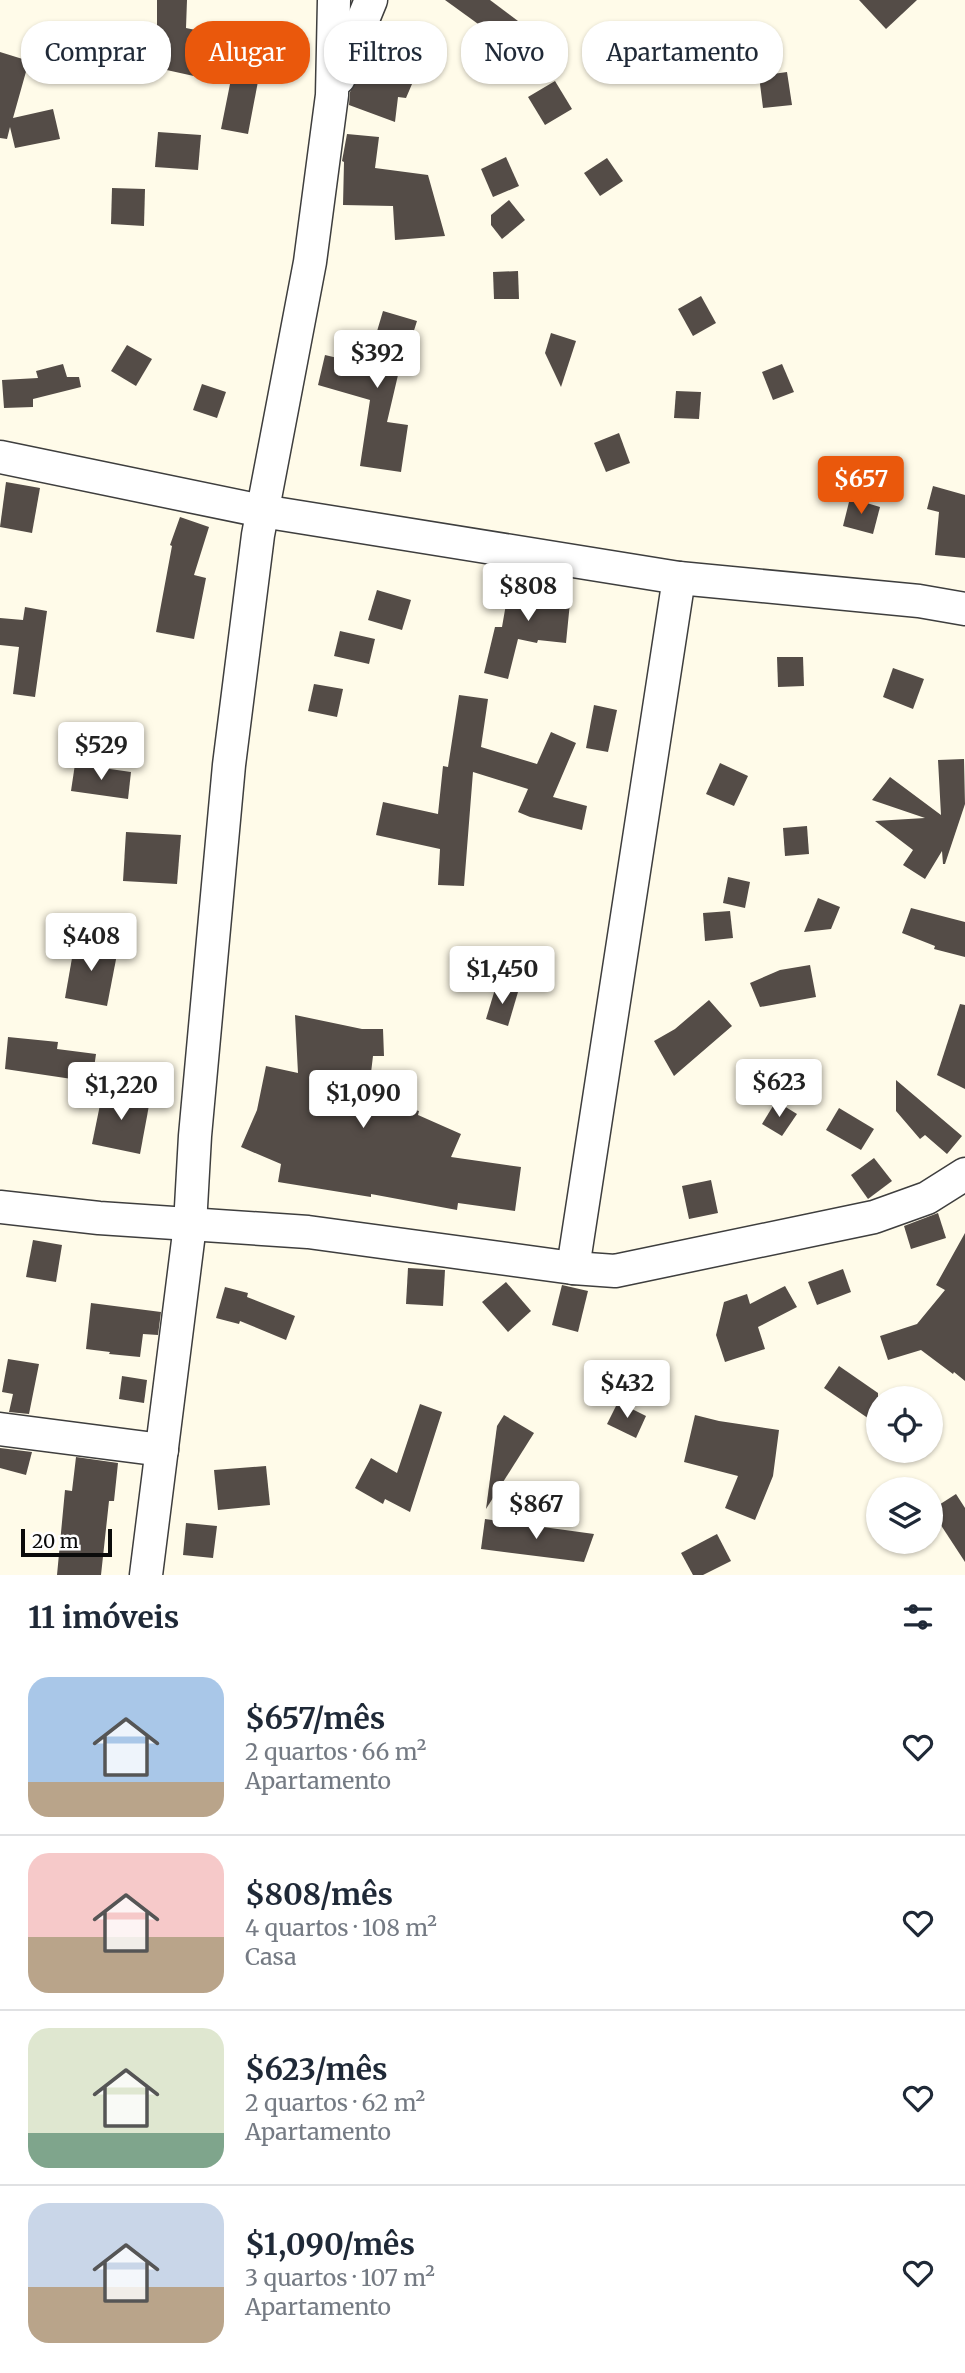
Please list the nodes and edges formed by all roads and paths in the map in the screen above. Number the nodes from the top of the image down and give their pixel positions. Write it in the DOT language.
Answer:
graph roads {
  1 [pos="334,0"];
  2 [pos="371,0"];
  3 [pos="332,95"];
  4 [pos="0,457"];
  5 [pos="262,510"];
  6 [pos="679,578"];
  7 [pos="965,609"];
  8 [pos="965,1174"];
  9 [pos="0,1207"];
  10 [pos="190,1225"];
  11 [pos="573,1268"];
  12 [pos="0,1429"];
  13 [pos="162,1450"];
  14 [pos="146,1575"];
  1 -- 3 [label="street"];
  2 -- 3 [label="street"];
  3 -- 5 [label="street"];
  4 -- 5 [label="street"];
  5 -- 6 [label="street"];
  5 -- 10 [label="street"];
  6 -- 7 [label="street"];
  6 -- 11 [label="street"];
  8 -- 11 [label="street"];
  9 -- 10 [label="street"];
  10 -- 11 [label="street"];
  10 -- 13 [label="street"];
  12 -- 13 [label="street"];
  13 -- 14 [label="street"];
}
